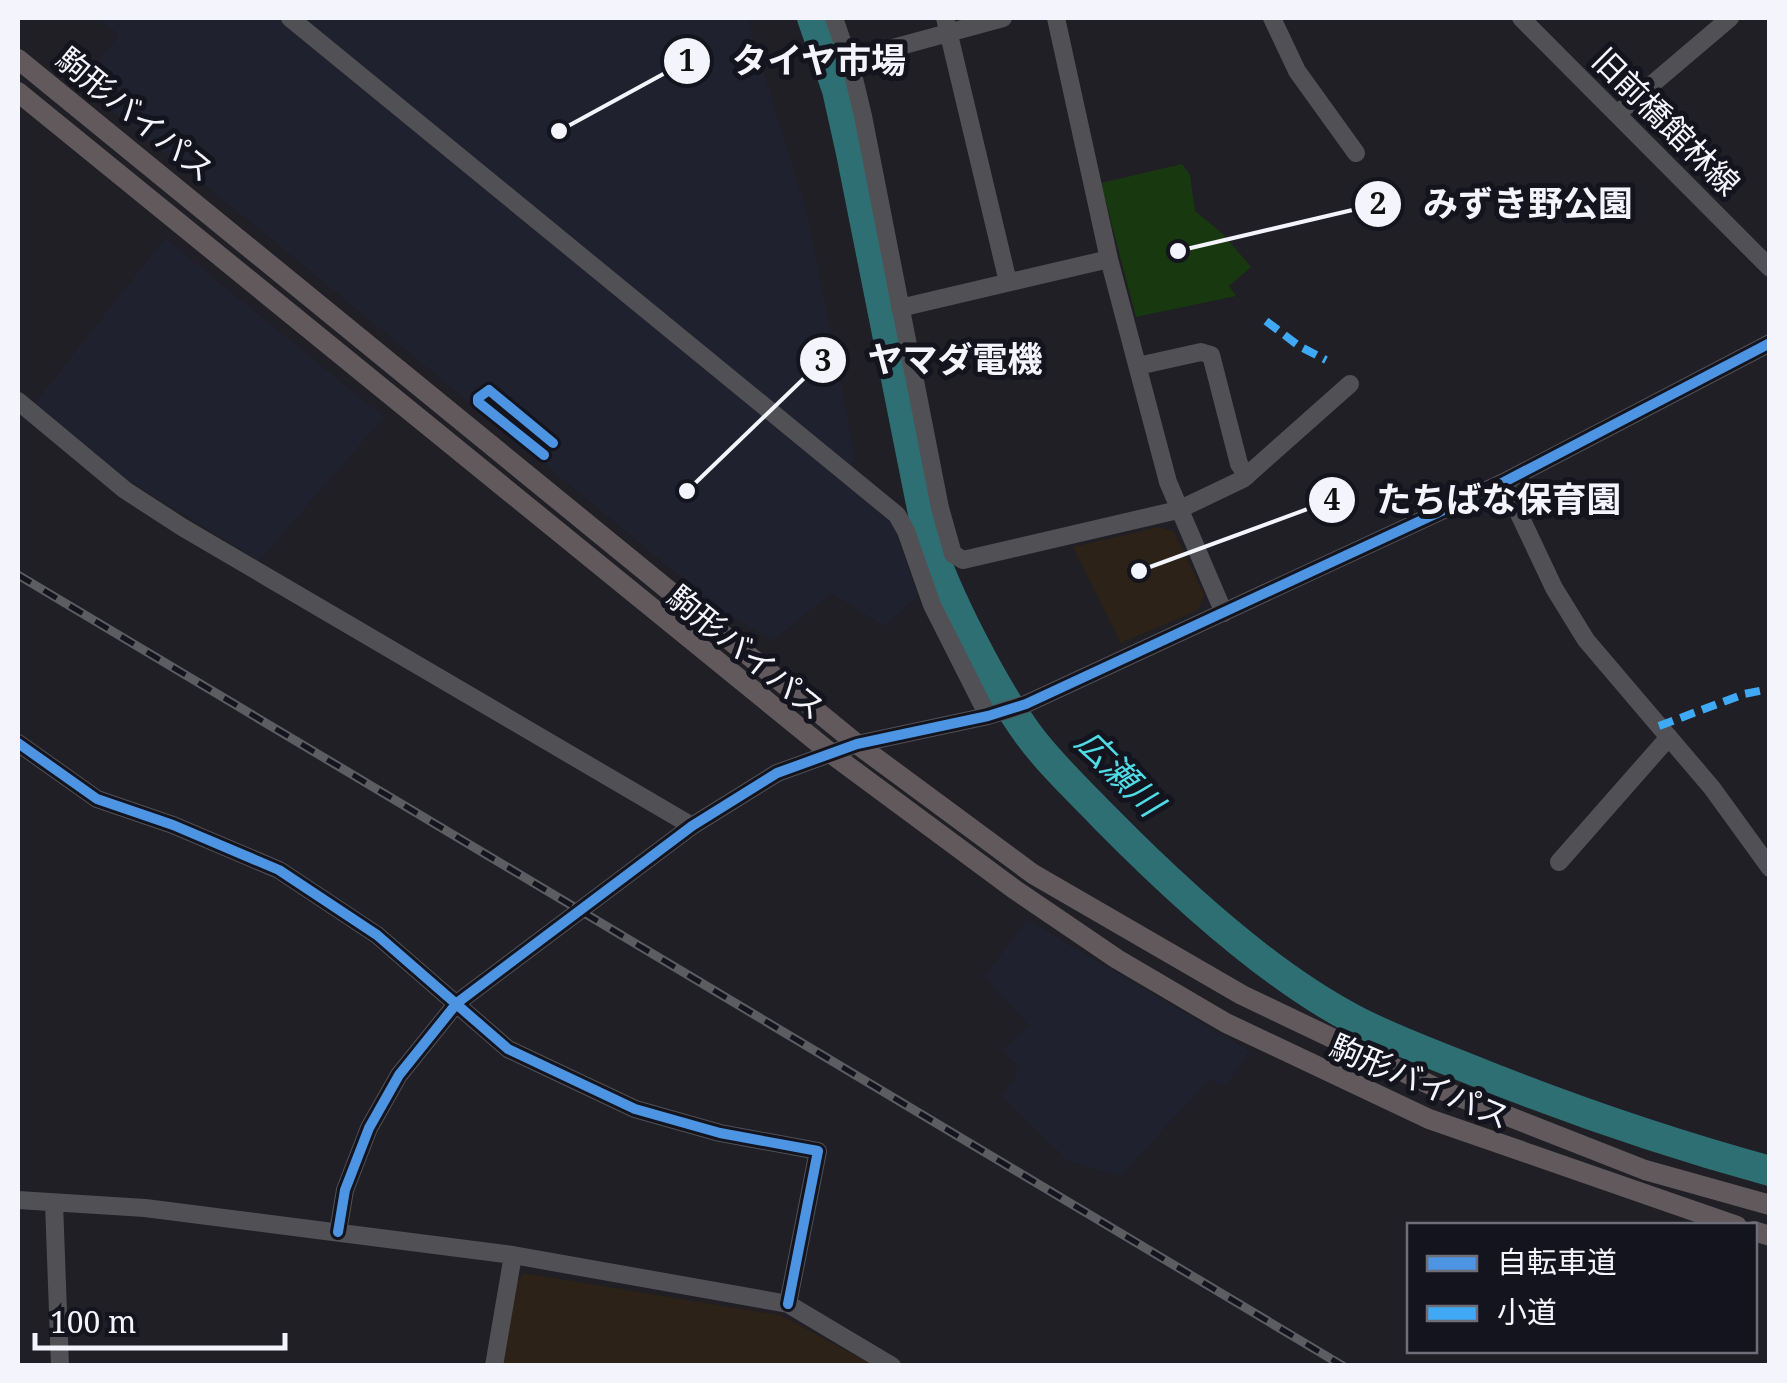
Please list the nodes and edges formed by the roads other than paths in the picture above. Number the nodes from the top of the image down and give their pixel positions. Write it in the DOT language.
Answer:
graph roads {
  1 [pos="290,18"];
  2 [pos="834,18"];
  3 [pos="1004,18"];
  4 [pos="1056,18"];
  5 [pos="1272,18"];
  6 [pos="1521,18"];
  7 [pos="1730,18"];
  8 [pos="946,24"];
  9 [pos="18,59"];
  10 [pos="849,60"];
  11 [pos="18,92"];
  12 [pos="1616,114"];
  13 [pos="1356,153"];
  14 [pos="1109,259"];
  15 [pos="1770,268"];
  16 [pos="1008,282"];
  17 [pos="304,292"];
  18 [pos="900,308"];
  19 [pos="1770,343"];
  20 [pos="360,352"];
  21 [pos="1138,366"];
  22 [pos="1350,384"];
  23 [pos="18,401"];
  24 [pos="1247,476"];
  25 [pos="1504,482"];
  26 [pos="1178,510"];
  27 [pos="1224,613"];
  28 [pos="993,714"];
  29 [pos="1669,737"];
  30 [pos="18,743"];
  31 [pos="856,744"];
  32 [pos="833,755"];
  33 [pos="692,826"];
  34 [pos="1559,862"];
  35 [pos="1770,868"];
  36 [pos="457,1003"];
  37 [pos="18,1200"];
  38 [pos="54,1203"];
  39 [pos="1770,1204"];
  40 [pos="1729,1223"];
  41 [pos="338,1232"];
  42 [pos="513,1255"];
  43 [pos="788,1304"];
  44 [pos="60,1366"];
  45 [pos="494,1366"];
  46 [pos="892,1366"];
  1 -- 28 [label="street"];
  2 -- 10 [label="street"];
  3 -- 8 [label="street"];
  4 -- 14 [label="street"];
  5 -- 13 [label="street"];
  6 -- 12 [label="street, 旧前橋館林線"];
  7 -- 12 [label="street"];
  8 -- 10 [label="street"];
  8 -- 16 [label="street"];
  9 -- 17 [label="main road, 駒形バイパス"];
  10 -- 18 [label="street"];
  11 -- 32 [label="main road, 駒形バイパス"];
  12 -- 15 [label="street, 旧前橋館林線"];
  14 -- 16 [label="street"];
  14 -- 21 [label="street"];
  16 -- 18 [label="street"];
  17 -- 20 [label="main road"];
  17 -- 31 [label="main road, 駒形バイパス"];
  18 -- 26 [label="street"];
  19 -- 25 [label="street"];
  21 -- 24 [label="street"];
  21 -- 26 [label="street"];
  22 -- 24 [label="street"];
  23 -- 33 [label="street"];
  24 -- 26 [label="street"];
  25 -- 27 [label="street"];
  25 -- 29 [label="street"];
  26 -- 27 [label="street"];
  27 -- 28 [label="street"];
  28 -- 31 [label="street"];
  29 -- 34 [label="street"];
  29 -- 35 [label="street"];
  30 -- 36 [label="street"];
  31 -- 32 [label="street"];
  31 -- 39 [label="main road, 駒形バイパス"];
  32 -- 33 [label="street"];
  32 -- 40 [label="main road, 駒形バイパス"];
  33 -- 36 [label="street"];
  36 -- 41 [label="street"];
  36 -- 43 [label="street"];
  37 -- 38 [label="street"];
  38 -- 41 [label="street"];
  38 -- 44 [label="street"];
  41 -- 42 [label="street"];
  42 -- 43 [label="street"];
  42 -- 45 [label="street"];
  43 -- 46 [label="street"];
}
